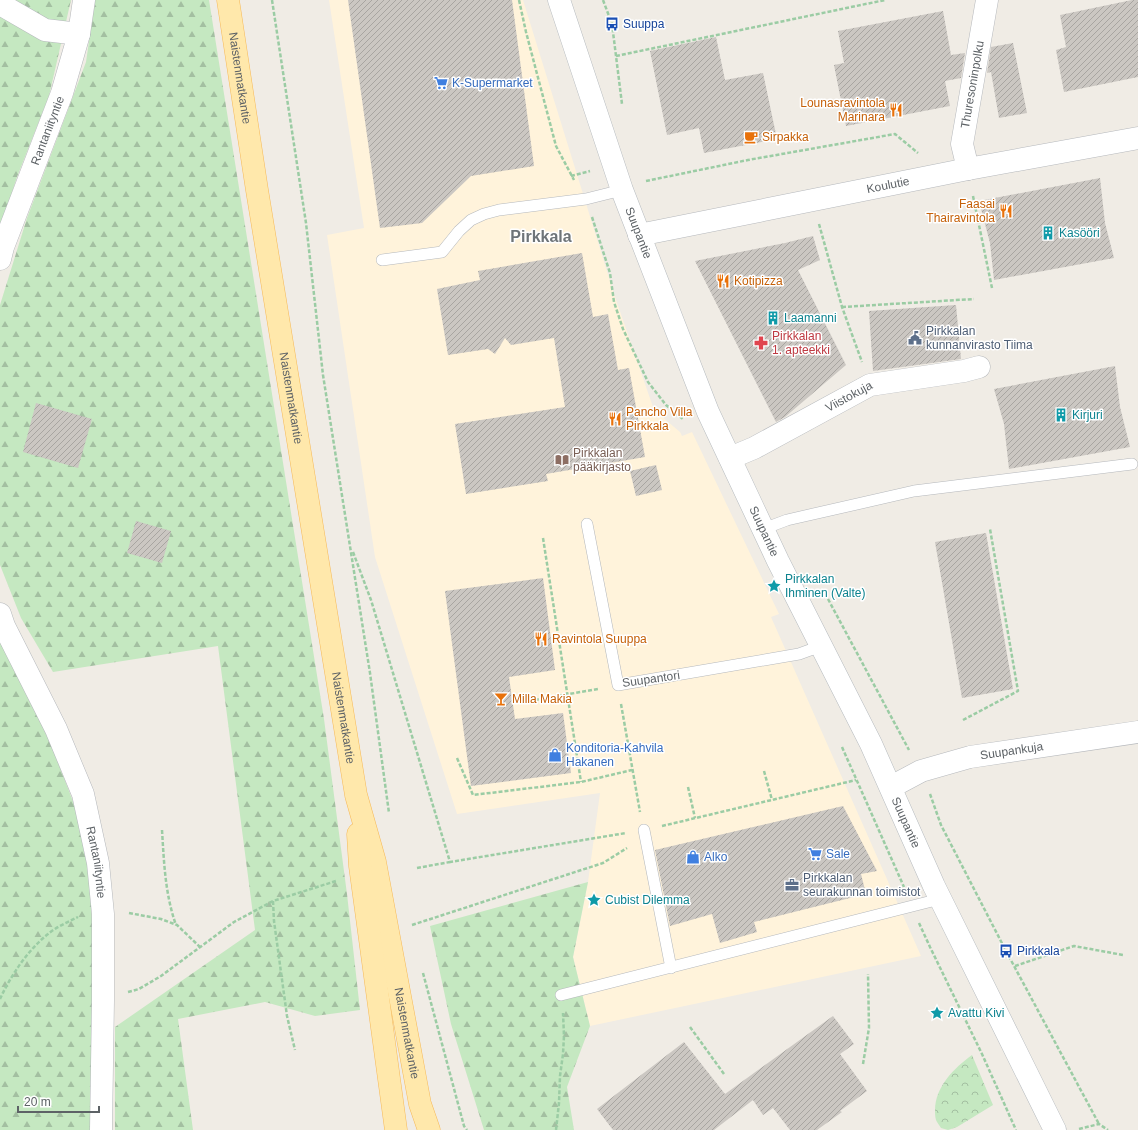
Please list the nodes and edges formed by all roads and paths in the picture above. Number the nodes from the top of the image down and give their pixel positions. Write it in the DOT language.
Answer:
graph roads {
  1 [pos="84,0"];
  2 [pos="228,0"];
  3 [pos="272,0"];
  4 [pos="519,0"];
  5 [pos="559,0"];
  6 [pos="603,0"];
  7 [pos="885,0"];
  8 [pos="987,0"];
  9 [pos="0,4"];
  10 [pos="79,34"];
  11 [pos="616,56"];
  12 [pos="624,111"];
  13 [pos="1138,138"];
  14 [pos="918,153"];
  15 [pos="968,169"];
  16 [pos="644,176"];
  17 [pos="646,181"];
  18 [pos="648,188"];
  19 [pos="622,190"];
  20 [pos="973,196"];
  21 [pos="586,199"];
  22 [pos="819,224"];
  23 [pos="639,235"];
  24 [pos="0,259"];
  25 [pos="382,260"];
  26 [pos="992,288"];
  27 [pos="974,299"];
  28 [pos="842,307"];
  29 [pos="979,367"];
  30 [pos="870,385"];
  31 [pos="686,422"];
  32 [pos="730,458"];
  33 [pos="1132,464"];
  34 [pos="587,524"];
  35 [pos="763,529"];
  36 [pos="990,529"];
  37 [pos="543,538"];
  38 [pos="351,545"];
  39 [pos="828,598"];
  40 [pos="0,614"];
  41 [pos="821,646"];
  42 [pos="618,685"];
  43 [pos="568,694"];
  44 [pos="523,702"];
  45 [pos="963,720"];
  46 [pos="1138,732"];
  47 [pos="839,741"];
  48 [pos="457,758"];
  49 [pos="632,770"];
  50 [pos="764,771"];
  51 [pos="922,772"];
  52 [pos="856,780"];
  53 [pos="581,782"];
  54 [pos="688,787"];
  55 [pos="891,787"];
  56 [pos="356,795"];
  57 [pos="772,800"];
  58 [pos="390,818"];
  59 [pos="695,818"];
  60 [pos="162,830"];
  61 [pos="644,830"];
  62 [pos="450,862"];
  63 [pos="417,868"];
  64 [pos="336,881"];
  65 [pos="940,899"];
  66 [pos="273,901"];
  67 [pos="912,906"];
  68 [pos="103,914"];
  69 [pos="177,925"];
  70 [pos="410,926"];
  71 [pos="201,948"];
  72 [pos="1123,955"];
  73 [pos="1015,966"];
  74 [pos="671,968"];
  75 [pos="422,970"];
  76 [pos="868,974"];
  77 [pos="561,995"];
  78 [pos="0,998"];
  79 [pos="103,1000"];
  80 [pos="690,1027"];
  81 [pos="295,1050"];
  82 [pos="863,1064"];
  83 [pos="724,1074"];
  84 [pos="1099,1124"];
  85 [pos="101,1130"];
  86 [pos="396,1130"];
  87 [pos="428,1130"];
  88 [pos="467,1130"];
  89 [pos="556,1130"];
  90 [pos="1016,1130"];
  91 [pos="1055,1130"];
  92 [pos="1076,1130"];
  93 [pos="1108,1130"];
  1 -- 10 [label="street, Rantaniityntie"];
  2 -- 56 [label="main road, Naistenmatkantie"];
  3 -- 38 [label="path"];
  4 -- 21 [label="path"];
  5 -- 19 [label="street, Suupantie"];
  6 -- 11 [label="path"];
  7 -- 11 [label="path"];
  8 -- 15 [label="street, Thuresoninpolku"];
  9 -- 10 [label="street"];
  10 -- 24 [label="street, Rantaniityntie"];
  11 -- 12 [label="path"];
  13 -- 15 [label="street, Koulutie"];
  14 -- 17 [label="path"];
  15 -- 23 [label="street, Koulutie"];
  16 -- 17 [label="path"];
  17 -- 18 [label="path"];
  19 -- 21 [label="lane"];
  19 -- 23 [label="street, Suupantie"];
  20 -- 26 [label="path"];
  21 -- 25 [label="lane"];
  21 -- 31 [label="path"];
  22 -- 28 [label="path"];
  23 -- 32 [label="street, Suupantie"];
  27 -- 28 [label="path"];
  28 -- 30 [label="path"];
  29 -- 30 [label="street, Viistokuja"];
  30 -- 32 [label="street, Viistokuja"];
  32 -- 35 [label="street, Suupantie"];
  33 -- 35 [label="lane"];
  34 -- 42 [label="lane, Suupantori"];
  35 -- 41 [label="street, Suupantie"];
  36 -- 45 [label="path"];
  37 -- 43 [label="path"];
  38 -- 58 [label="path"];
  38 -- 62 [label="path"];
  39 -- 51 [label="path"];
  40 -- 68 [label="street, Rantaniityntie"];
  41 -- 42 [label="lane, Suupantori"];
  41 -- 55 [label="street, Suupantie"];
  42 -- 43 [label="path"];
  42 -- 49 [label="path"];
  43 -- 44 [label="path"];
  43 -- 53 [label="path"];
  46 -- 51 [label="street, Suupankuja"];
  47 -- 52 [label="path"];
  48 -- 53 [label="path"];
  49 -- 53 [label="path"];
  49 -- 61 [label="path"];
  50 -- 57 [label="path"];
  51 -- 55 [label="street, Suupankuja"];
  51 -- 73 [label="path"];
  52 -- 57 [label="path"];
  52 -- 67 [label="path"];
  54 -- 59 [label="path"];
  55 -- 65 [label="street, Suupantie"];
  56 -- 86 [label="main road, Naistenmatkantie"];
  56 -- 87 [label="main road, Naistenmatkantie"];
  57 -- 59 [label="path"];
  59 -- 61 [label="path"];
  60 -- 69 [label="path"];
  61 -- 62 [label="path"];
  61 -- 70 [label="path"];
  61 -- 74 [label="lane"];
  62 -- 63 [label="path"];
  64 -- 66 [label="path"];
  65 -- 67 [label="lane"];
  65 -- 91 [label="street, Suupantie"];
  66 -- 71 [label="path"];
  66 -- 81 [label="path"];
  67 -- 74 [label="lane"];
  67 -- 90 [label="path"];
  68 -- 69 [label="path"];
  68 -- 78 [label="path"];
  68 -- 79 [label="street, Rantaniityntie"];
  69 -- 71 [label="path"];
  71 -- 79 [label="path"];
  72 -- 73 [label="path"];
  73 -- 84 [label="path"];
  74 -- 77 [label="lane"];
  75 -- 88 [label="path"];
  76 -- 82 [label="path"];
  77 -- 89 [label="path"];
  79 -- 85 [label="street, Rantaniityntie"];
  80 -- 83 [label="path"];
  84 -- 92 [label="path"];
  84 -- 93 [label="path"];
}
